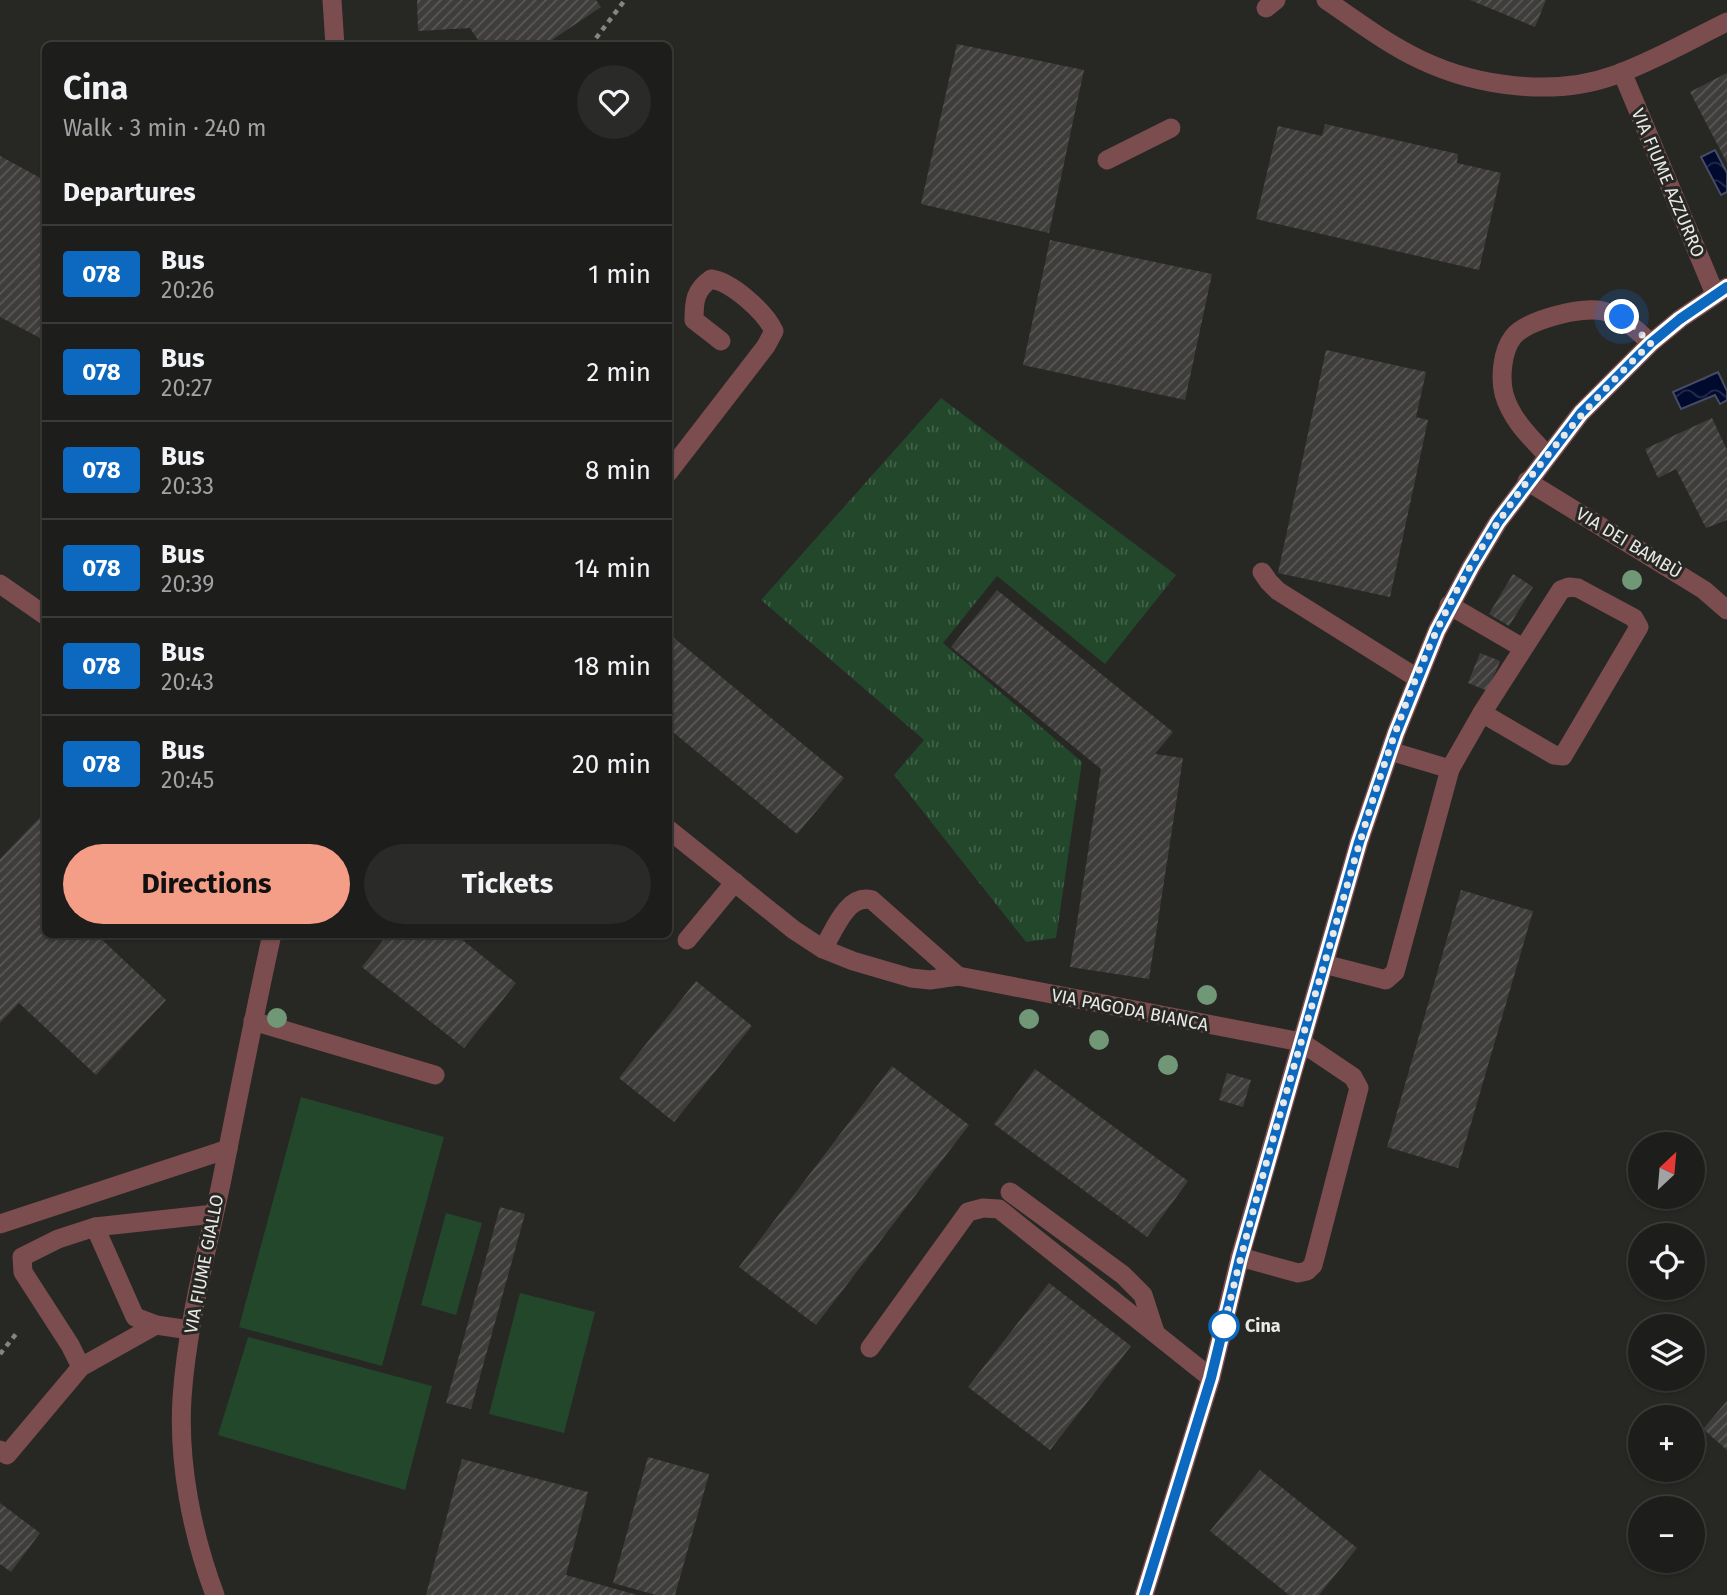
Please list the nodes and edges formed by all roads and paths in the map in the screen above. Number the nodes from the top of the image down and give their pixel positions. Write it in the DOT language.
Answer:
graph roads {
  1 [pos="332,0"];
  2 [pos="625,0"];
  3 [pos="1326,0"];
  4 [pos="1727,22"];
  5 [pos="335,42"];
  6 [pos="593,42"];
  7 [pos="1622,72"];
  8 [pos="1171,128"];
  9 [pos="1107,160"];
  10 [pos="1721,290"];
  11 [pos="721,341"];
  12 [pos="1651,343"];
  13 [pos="1547,455"];
  14 [pos="672,468"];
  15 [pos="1527,481"];
  16 [pos="1262,572"];
  17 [pos="0,584"];
  18 [pos="1449,605"];
  19 [pos="1727,610"];
  20 [pos="42,613"];
  21 [pos="1523,648"];
  22 [pos="1417,678"];
  23 [pos="1482,713"];
  24 [pos="1390,751"];
  25 [pos="1450,769"];
  26 [pos="672,832"];
  27 [pos="735,882"];
  28 [pos="270,938"];
  29 [pos="687,940"];
  30 [pos="823,948"];
  31 [pos="1324,964"];
  32 [pos="958,976"];
  33 [pos="253,1021"];
  34 [pos="1301,1042"];
  35 [pos="435,1075"];
  36 [pos="228,1149"];
  37 [pos="1010,1192"];
  38 [pos="214,1214"];
  39 [pos="0,1223"];
  40 [pos="95,1227"];
  41 [pos="1240,1258"];
  42 [pos="156,1325"];
  43 [pos="190,1331"];
  44 [pos="1155,1333"];
  45 [pos="16,1334"];
  46 [pos="870,1348"];
  47 [pos="0,1354"];
  48 [pos="81,1367"];
  49 [pos="1211,1378"];
  50 [pos="0,1450"];
  51 [pos="1143,1593"];
  52 [pos="215,1595"];
  1 -- 5 [label="street"];
  2 -- 6 [label="path"];
  3 -- 7 [label="street"];
  4 -- 7 [label="street"];
  7 -- 10 [label="street, VIA FIUME AZZURRO"];
  8 -- 9 [label="street"];
  10 -- 12 [label="street"];
  11 -- 14 [label="street"];
  12 -- 13 [label="street"];
  12 -- 13 [label="street"];
  13 -- 15 [label="street"];
  15 -- 18 [label="street"];
  15 -- 19 [label="street, VIA DEI BAMBÙ"];
  16 -- 22 [label="street"];
  17 -- 20 [label="street"];
  18 -- 21 [label="street"];
  18 -- 22 [label="street"];
  21 -- 23 [label="street"];
  21 -- 23 [label="street"];
  22 -- 24 [label="street"];
  23 -- 25 [label="street"];
  24 -- 25 [label="street"];
  24 -- 31 [label="street"];
  25 -- 31 [label="street"];
  26 -- 27 [label="street, VIA PAGODA BIANCA"];
  27 -- 29 [label="street"];
  27 -- 30 [label="street, VIA PAGODA BIANCA"];
  28 -- 33 [label="street, VIA FIUME GIALLO"];
  30 -- 32 [label="street, VIA PAGODA BIANCA"];
  30 -- 32 [label="street"];
  31 -- 34 [label="street"];
  32 -- 34 [label="street, VIA PAGODA BIANCA"];
  33 -- 35 [label="street"];
  33 -- 36 [label="street, VIA FIUME GIALLO"];
  34 -- 41 [label="street"];
  34 -- 41 [label="street"];
  36 -- 38 [label="street, VIA FIUME GIALLO"];
  36 -- 39 [label="street"];
  37 -- 44 [label="street"];
  38 -- 40 [label="street"];
  38 -- 43 [label="street, VIA FIUME GIALLO"];
  40 -- 42 [label="street"];
  40 -- 48 [label="street"];
  41 -- 49 [label="street"];
  42 -- 43 [label="street"];
  42 -- 48 [label="street"];
  43 -- 52 [label="street, VIA FIUME GIALLO"];
  44 -- 46 [label="street"];
  44 -- 49 [label="street"];
  45 -- 47 [label="path"];
  48 -- 50 [label="street"];
  49 -- 51 [label="street"];
}
